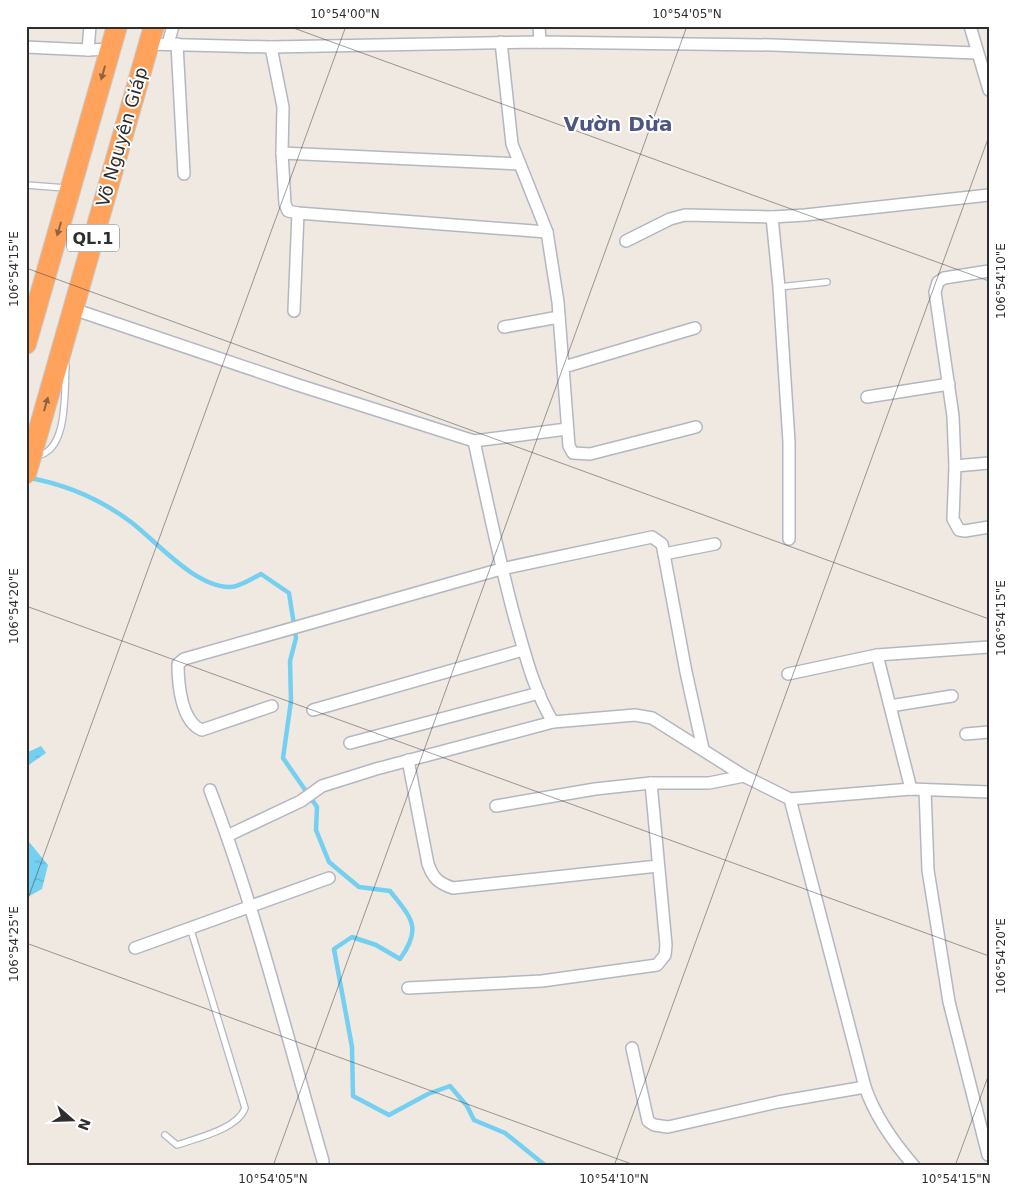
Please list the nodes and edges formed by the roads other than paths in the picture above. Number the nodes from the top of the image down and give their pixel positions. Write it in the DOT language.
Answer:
graph roads {
  1 [pos="90,26"];
  2 [pos="117,26"];
  3 [pos="173,26"];
  4 [pos="539,26"];
  5 [pos="970,26"];
  6 [pos="162,39"];
  7 [pos="501,42"];
  8 [pos="540,42"];
  9 [pos="26,47"];
  10 [pos="271,47"];
  11 [pos="110,49"];
  12 [pos="88,50"];
  13 [pos="976,53"];
  14 [pos="989,90"];
  15 [pos="282,153"];
  16 [pos="519,164"];
  17 [pos="184,174"];
  18 [pos="26,185"];
  19 [pos="70,189"];
  20 [pos="989,195"];
  21 [pos="298,214"];
  22 [pos="772,217"];
  23 [pos="547,232"];
  24 [pos="626,241"];
  25 [pos="989,271"];
  26 [pos="828,282"];
  27 [pos="779,287"];
  28 [pos="32,300"];
  29 [pos="77,310"];
  30 [pos="294,310"];
  31 [pos="559,317"];
  32 [pos="504,327"];
  33 [pos="695,328"];
  34 [pos="26,344"];
  35 [pos="70,348"];
  36 [pos="66,362"];
  37 [pos="564,367"];
  38 [pos="949,384"];
  39 [pos="866,397"];
  40 [pos="696,427"];
  41 [pos="567,429"];
  42 [pos="474,441"];
  43 [pos="30,452"];
  44 [pos="989,463"];
  45 [pos="955,466"];
  46 [pos="26,474"];
  47 [pos="989,527"];
  48 [pos="789,539"];
  49 [pos="715,544"];
  50 [pos="664,554"];
  51 [pos="501,568"];
  52 [pos="989,647"];
  53 [pos="523,650"];
  54 [pos="877,655"];
  55 [pos="788,674"];
  56 [pos="539,693"];
  57 [pos="952,696"];
  58 [pos="272,706"];
  59 [pos="890,706"];
  60 [pos="313,710"];
  61 [pos="553,722"];
  62 [pos="989,732"];
  63 [pos="966,734"];
  64 [pos="350,743"];
  65 [pos="703,749"];
  66 [pos="408,760"];
  67 [pos="744,776"];
  68 [pos="651,783"];
  69 [pos="911,789"];
  70 [pos="210,790"];
  71 [pos="925,790"];
  72 [pos="989,792"];
  73 [pos="790,799"];
  74 [pos="496,806"];
  75 [pos="227,836"];
  76 [pos="658,866"];
  77 [pos="329,878"];
  78 [pos="248,906"];
  79 [pos="190,927"];
  80 [pos="135,948"];
  81 [pos="408,988"];
  82 [pos="632,1048"];
  83 [pos="865,1087"];
  84 [pos="165,1135"];
  85 [pos="988,1155"];
  86 [pos="323,1161"];
  87 [pos="914,1166"];
  1 -- 12 [label="street"];
  2 -- 11 [label="highway, Võ Nguyên Giáp / QL.1"];
  3 -- 6 [label="street"];
  4 -- 8 [label="street"];
  5 -- 13 [label="street"];
  6 -- 10 [label="street"];
  6 -- 17 [label="street"];
  6 -- 29 [label="highway, Võ Nguyên Giáp / QL.1"];
  7 -- 8 [label="street"];
  7 -- 10 [label="street"];
  7 -- 16 [label="street"];
  8 -- 13 [label="street"];
  9 -- 12 [label="street"];
  10 -- 15 [label="street"];
  11 -- 12 [label="street"];
  11 -- 19 [label="highway, Võ Nguyên Giáp / QL.1, one-way"];
  13 -- 14 [label="street"];
  15 -- 16 [label="street"];
  15 -- 21 [label="street"];
  16 -- 23 [label="street"];
  18 -- 19 [label="lane"];
  19 -- 28 [label="highway, Võ Nguyên Giáp / QL.1, one-way"];
  20 -- 22 [label="street"];
  21 -- 23 [label="street"];
  21 -- 30 [label="street"];
  22 -- 24 [label="street"];
  22 -- 27 [label="street"];
  23 -- 31 [label="street"];
  25 -- 38 [label="street"];
  26 -- 27 [label="lane"];
  27 -- 48 [label="street"];
  28 -- 34 [label="highway, Võ Nguyên Giáp / QL.1"];
  29 -- 35 [label="lane"];
  29 -- 42 [label="street"];
  43 -- 29 [label="highway, Võ Nguyên Giáp / QL.1, one-way"];
  31 -- 32 [label="street"];
  31 -- 37 [label="street"];
  33 -- 37 [label="street"];
  36 -- 43 [label="lane"];
  37 -- 41 [label="street"];
  38 -- 39 [label="street"];
  38 -- 45 [label="street"];
  40 -- 41 [label="street"];
  41 -- 42 [label="street"];
  42 -- 51 [label="street"];
  43 -- 46 [label="highway, QL.1, bridge"];
  44 -- 45 [label="street"];
  45 -- 47 [label="street"];
  49 -- 50 [label="street"];
  50 -- 51 [label="street"];
  50 -- 65 [label="street"];
  51 -- 53 [label="street"];
  51 -- 58 [label="street"];
  52 -- 54 [label="street"];
  53 -- 56 [label="street"];
  53 -- 60 [label="street"];
  54 -- 55 [label="street"];
  54 -- 59 [label="street"];
  56 -- 61 [label="street"];
  56 -- 64 [label="street"];
  57 -- 59 [label="street"];
  59 -- 69 [label="street"];
  61 -- 65 [label="street"];
  61 -- 66 [label="street"];
  62 -- 63 [label="street"];
  65 -- 67 [label="street"];
  66 -- 75 [label="street"];
  66 -- 76 [label="street"];
  67 -- 68 [label="street"];
  67 -- 73 [label="street"];
  68 -- 74 [label="street"];
  68 -- 76 [label="street"];
  69 -- 71 [label="street"];
  69 -- 73 [label="street"];
  70 -- 75 [label="street"];
  71 -- 72 [label="street"];
  71 -- 85 [label="street"];
  73 -- 83 [label="street"];
  75 -- 78 [label="street"];
  76 -- 81 [label="street"];
  77 -- 78 [label="street"];
  78 -- 79 [label="street"];
  78 -- 86 [label="street"];
  79 -- 80 [label="street"];
  79 -- 84 [label="lane"];
  82 -- 83 [label="street"];
  83 -- 87 [label="street"];
}
